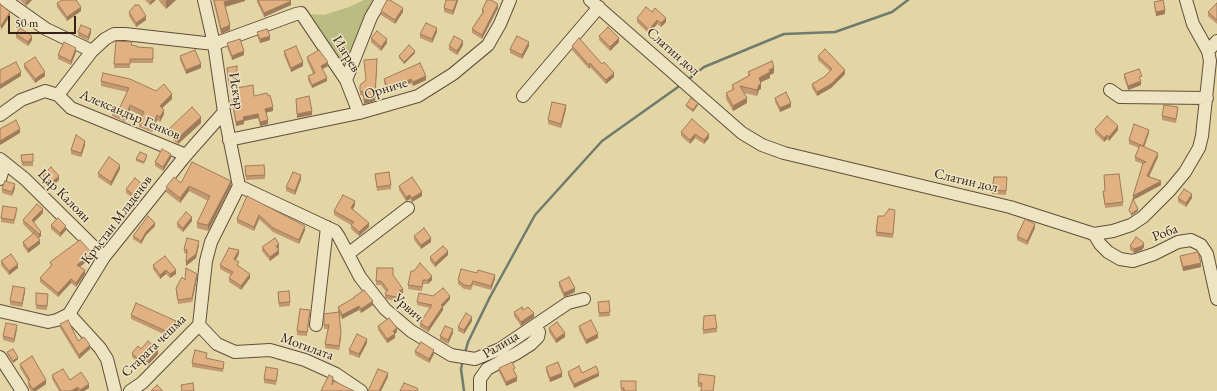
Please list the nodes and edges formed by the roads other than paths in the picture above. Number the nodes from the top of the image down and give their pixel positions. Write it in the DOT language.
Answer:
graph roads {
  1 [pos="5,0"];
  2 [pos="204,0"];
  3 [pos="381,0"];
  4 [pos="510,0"];
  5 [pos="1186,0"];
  6 [pos="594,4"];
  7 [pos="1217,41"];
  8 [pos="214,44"];
  9 [pos="92,51"];
  10 [pos="1208,51"];
  11 [pos="1213,76"];
  12 [pos="346,80"];
  13 [pos="1110,90"];
  14 [pos="58,95"];
  15 [pos="523,96"];
  16 [pos="1207,98"];
  17 [pos="224,112"];
  18 [pos="359,113"];
  19 [pos="0,115"];
  20 [pos="229,140"];
  21 [pos="186,156"];
  22 [pos="3,161"];
  23 [pos="0,179"];
  24 [pos="239,186"];
  25 [pos="408,208"];
  26 [pos="327,226"];
  27 [pos="1094,234"];
  28 [pos="348,254"];
  29 [pos="104,257"];
  30 [pos="584,299"];
  31 [pos="1217,299"];
  32 [pos="0,311"];
  33 [pos="69,314"];
  34 [pos="199,325"];
  35 [pos="316,325"];
  36 [pos="535,327"];
  37 [pos="0,357"];
  38 [pos="22,391"];
  39 [pos="115,391"];
  40 [pos="130,391"];
  41 [pos="361,391"];
  42 [pos="480,391"];
  1 -- 9 [label="street"];
  2 -- 8 [label="street, Искър"];
  3 -- 12 [label="street"];
  4 -- 18 [label="street, Орниче"];
  5 -- 10 [label="street, Слатин дол"];
  6 -- 15 [label="street"];
  6 -- 27 [label="street, Слатин дол"];
  7 -- 10 [label="street"];
  8 -- 9 [label="street"];
  8 -- 12 [label="street, Изгрев"];
  8 -- 17 [label="street, Искър"];
  9 -- 14 [label="street"];
  10 -- 11 [label="street, Слатин дол"];
  11 -- 16 [label="street, Слатин дол"];
  12 -- 18 [label="street, Изгрев"];
  13 -- 16 [label="street"];
  14 -- 19 [label="street, Александър Генков"];
  14 -- 21 [label="street, Александър Генков"];
  16 -- 27 [label="street, Слатин дол"];
  17 -- 20 [label="street, Искър"];
  17 -- 21 [label="street, Кръстан Младенов"];
  18 -- 20 [label="street, Орниче"];
  20 -- 24 [label="street, Искър"];
  21 -- 29 [label="street, Кръстан Младенов"];
  22 -- 23 [label="street"];
  22 -- 29 [label="street, Цар Калоян"];
  24 -- 26 [label="street, Урвич"];
  24 -- 34 [label="street, Старата чешма"];
  25 -- 28 [label="street"];
  26 -- 28 [label="street, Урвич"];
  26 -- 35 [label="street"];
  27 -- 31 [label="street, Роба"];
  28 -- 36 [label="street, Урвич"];
  29 -- 33 [label="street, Кръстан Младенов"];
  30 -- 36 [label="street, Урвич"];
  32 -- 33 [label="street"];
  33 -- 39 [label="street"];
  34 -- 40 [label="street, Старата чешма"];
  34 -- 41 [label="street, Могилата"];
  36 -- 42 [label="street, Ралица"];
  37 -- 38 [label="street"];
}
